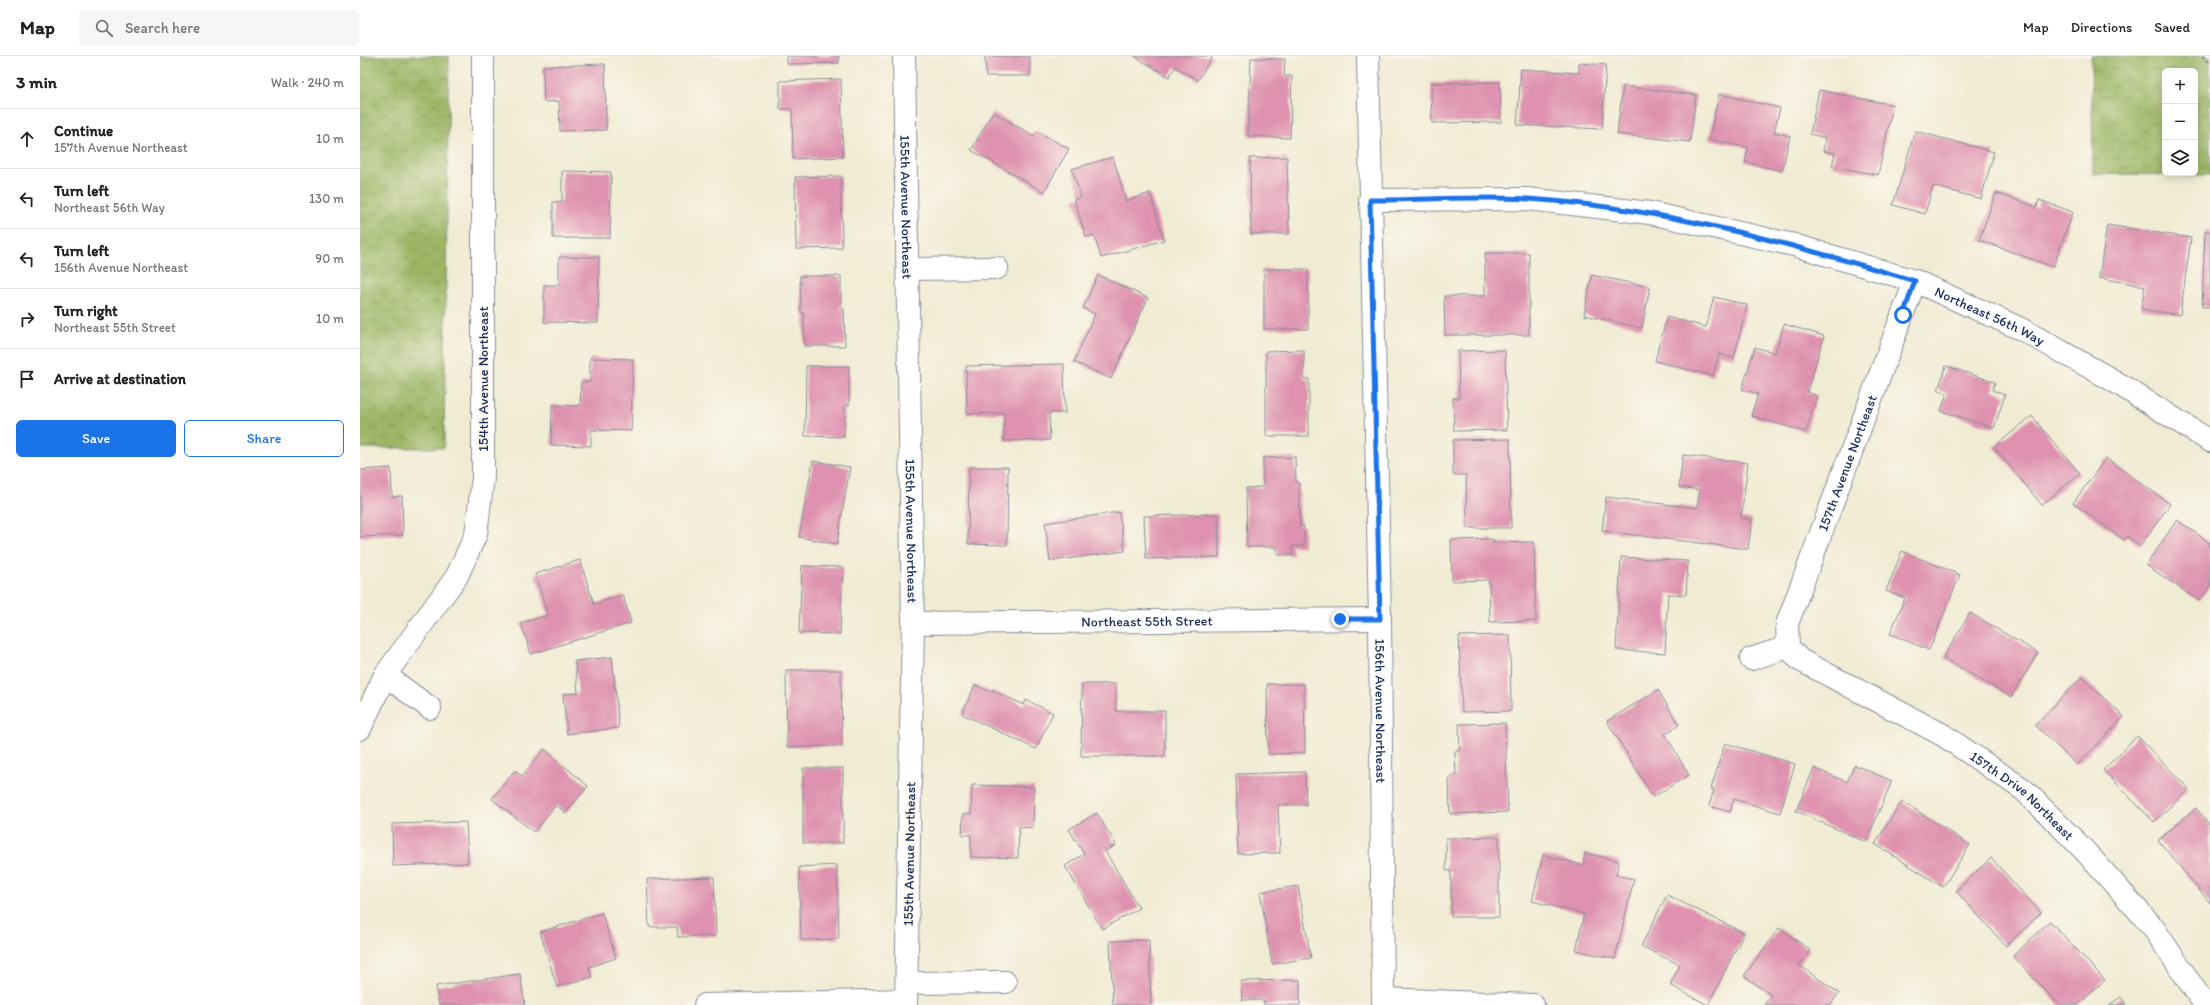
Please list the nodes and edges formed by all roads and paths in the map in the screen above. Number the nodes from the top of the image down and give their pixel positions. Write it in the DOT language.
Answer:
graph roads {
  1 [pos="483,56"];
  2 [pos="904,56"];
  3 [pos="1368,56"];
  4 [pos="2202,56"];
  5 [pos="2210,62"];
  6 [pos="1370,200"];
  7 [pos="908,268"];
  8 [pos="998,268"];
  9 [pos="1915,281"];
  10 [pos="2210,441"];
  11 [pos="1380,619"];
  12 [pos="913,623"];
  13 [pos="1788,647"];
  14 [pos="1751,659"];
  15 [pos="385,675"];
  16 [pos="430,708"];
  17 [pos="360,729"];
  18 [pos="1005,982"];
  19 [pos="906,996"];
  20 [pos="1383,1002"];
  21 [pos="705,1005"];
  22 [pos="1533,1005"];
  23 [pos="2205,1005"];
  1 -- 15 [label="street, 154th Avenue Northeast"];
  2 -- 7 [label="street, 155th Avenue Northeast"];
  3 -- 6 [label="street, 156th Avenue Northeast"];
  4 -- 5 [label="path"];
  6 -- 9 [label="street, Northeast 56th Way"];
  6 -- 11 [label="street, 156th Avenue Northeast"];
  7 -- 8 [label="street"];
  7 -- 12 [label="street, 155th Avenue Northeast"];
  9 -- 10 [label="street, Northeast 56th Way"];
  9 -- 13 [label="street, 157th Avenue Northeast"];
  11 -- 12 [label="street, Northeast 55th Street"];
  11 -- 20 [label="street, 156th Avenue Northeast"];
  12 -- 19 [label="street, 155th Avenue Northeast"];
  13 -- 14 [label="street"];
  13 -- 23 [label="street, 157th Drive Northeast"];
  15 -- 16 [label="street"];
  15 -- 17 [label="street, 154th Avenue Northeast"];
  18 -- 19 [label="street"];
  19 -- 21 [label="street"];
  20 -- 22 [label="street"];
}
